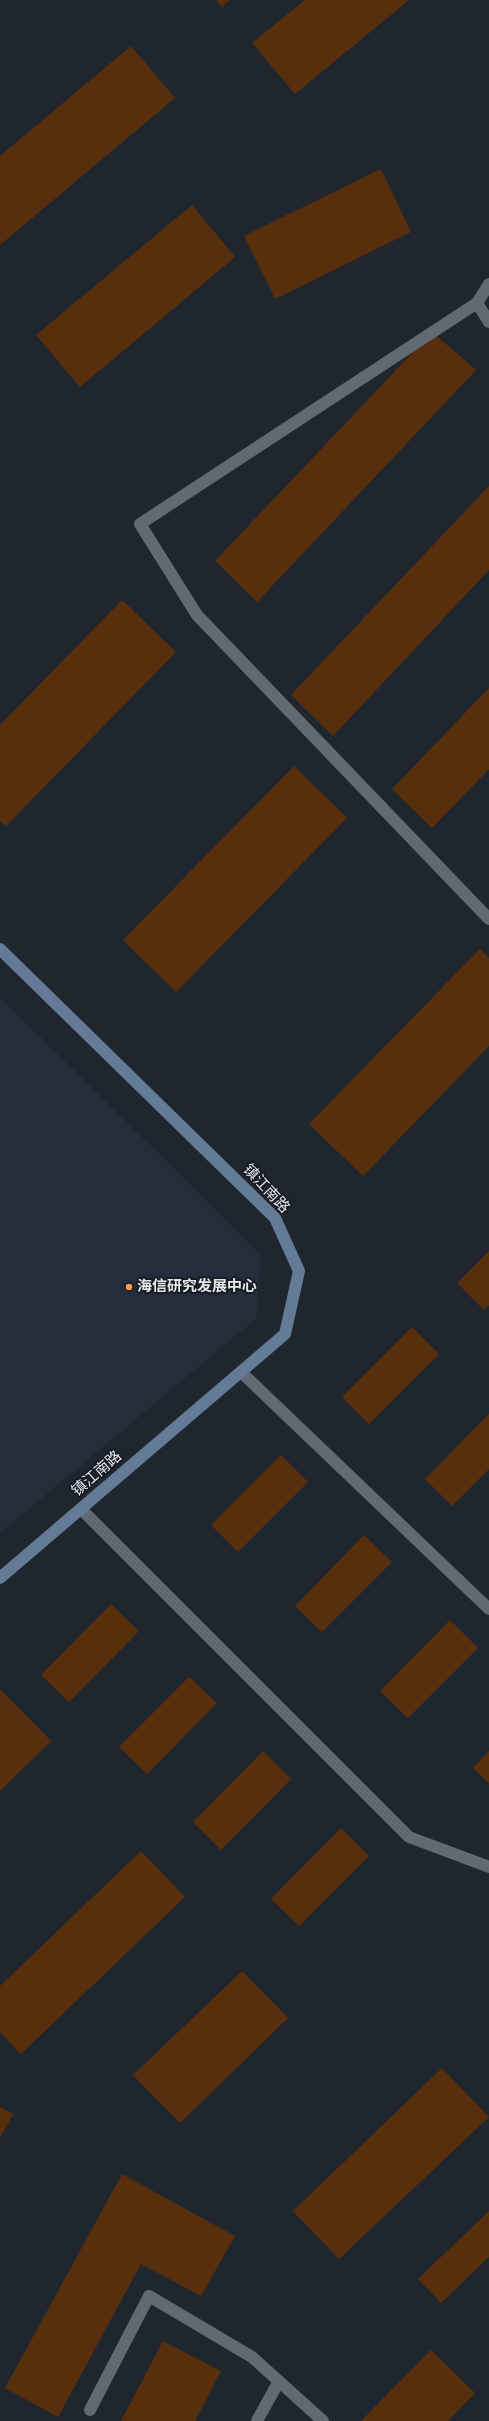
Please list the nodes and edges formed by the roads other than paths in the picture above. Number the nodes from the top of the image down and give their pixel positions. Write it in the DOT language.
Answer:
graph roads {
  1 [pos="489,284"];
  2 [pos="477,303"];
  3 [pos="489,322"];
  4 [pos="489,919"];
  5 [pos="0,949"];
  6 [pos="241,1372"];
  7 [pos="81,1509"];
  8 [pos="0,1578"];
  9 [pos="489,1609"];
  10 [pos="489,1867"];
  11 [pos="279,2381"];
  12 [pos="90,2410"];
  13 [pos="257,2421"];
  14 [pos="323,2421"];
  1 -- 2 [label="street"];
  2 -- 3 [label="street"];
  2 -- 4 [label="street"];
  5 -- 6 [label="street, 镇江南路"];
  6 -- 7 [label="street, 镇江南路"];
  6 -- 9 [label="street"];
  7 -- 8 [label="street, 镇江南路"];
  7 -- 10 [label="street"];
  11 -- 12 [label="street"];
  11 -- 13 [label="street"];
  11 -- 14 [label="street"];
}
